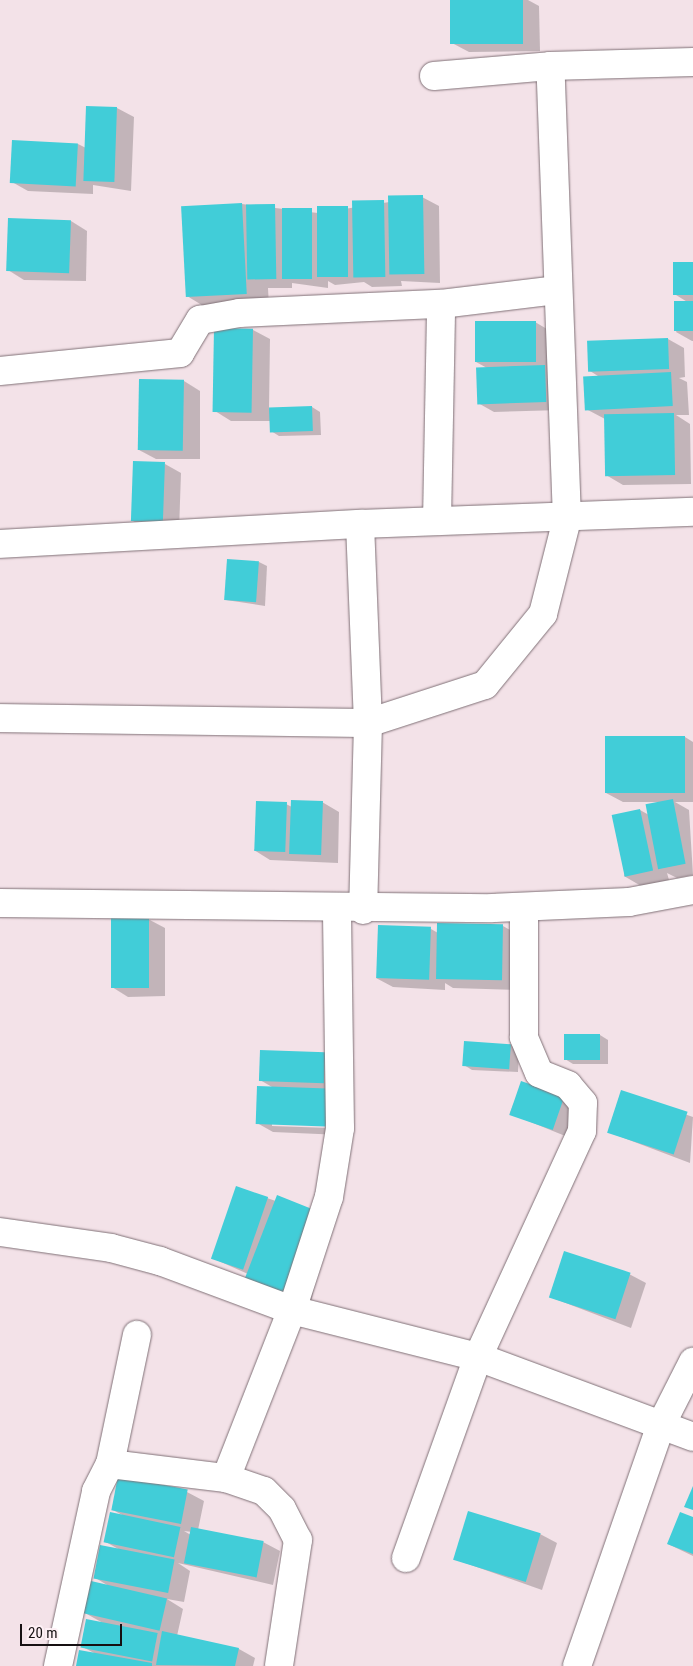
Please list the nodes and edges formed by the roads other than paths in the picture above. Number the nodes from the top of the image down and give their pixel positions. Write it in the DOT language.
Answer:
graph roads {
  1 [pos="693,62"];
  2 [pos="550,66"];
  3 [pos="434,76"];
  4 [pos="556,290"];
  5 [pos="441,304"];
  6 [pos="0,372"];
  7 [pos="693,512"];
  8 [pos="567,519"];
  9 [pos="436,521"];
  10 [pos="360,524"];
  11 [pos="0,544"];
  12 [pos="0,718"];
  13 [pos="368,723"];
  14 [pos="693,890"];
  15 [pos="0,903"];
  16 [pos="524,907"];
  17 [pos="350,909"];
  18 [pos="0,1232"];
  19 [pos="292,1310"];
  20 [pos="137,1335"];
  21 [pos="478,1357"];
  22 [pos="693,1362"];
  23 [pos="661,1425"];
  24 [pos="693,1437"];
  25 [pos="110,1464"];
  26 [pos="226,1478"];
  27 [pos="406,1558"];
  28 [pos="58,1666"];
  29 [pos="278,1666"];
  30 [pos="577,1666"];
  1 -- 2 [label="street"];
  2 -- 3 [label="street"];
  2 -- 4 [label="street"];
  4 -- 5 [label="street"];
  4 -- 8 [label="street"];
  5 -- 6 [label="street"];
  5 -- 9 [label="street"];
  7 -- 8 [label="street"];
  8 -- 9 [label="street"];
  8 -- 13 [label="street"];
  9 -- 10 [label="street"];
  10 -- 11 [label="street"];
  10 -- 13 [label="street"];
  12 -- 13 [label="street"];
  13 -- 17 [label="street"];
  14 -- 16 [label="street"];
  15 -- 17 [label="street"];
  16 -- 17 [label="street"];
  16 -- 21 [label="street"];
  17 -- 19 [label="street"];
  18 -- 19 [label="street"];
  19 -- 21 [label="street"];
  19 -- 26 [label="street"];
  20 -- 25 [label="street"];
  21 -- 23 [label="street"];
  21 -- 27 [label="street"];
  22 -- 23 [label="street"];
  23 -- 24 [label="street"];
  23 -- 30 [label="street"];
  25 -- 26 [label="street"];
  25 -- 28 [label="street"];
  26 -- 29 [label="street"];
}
